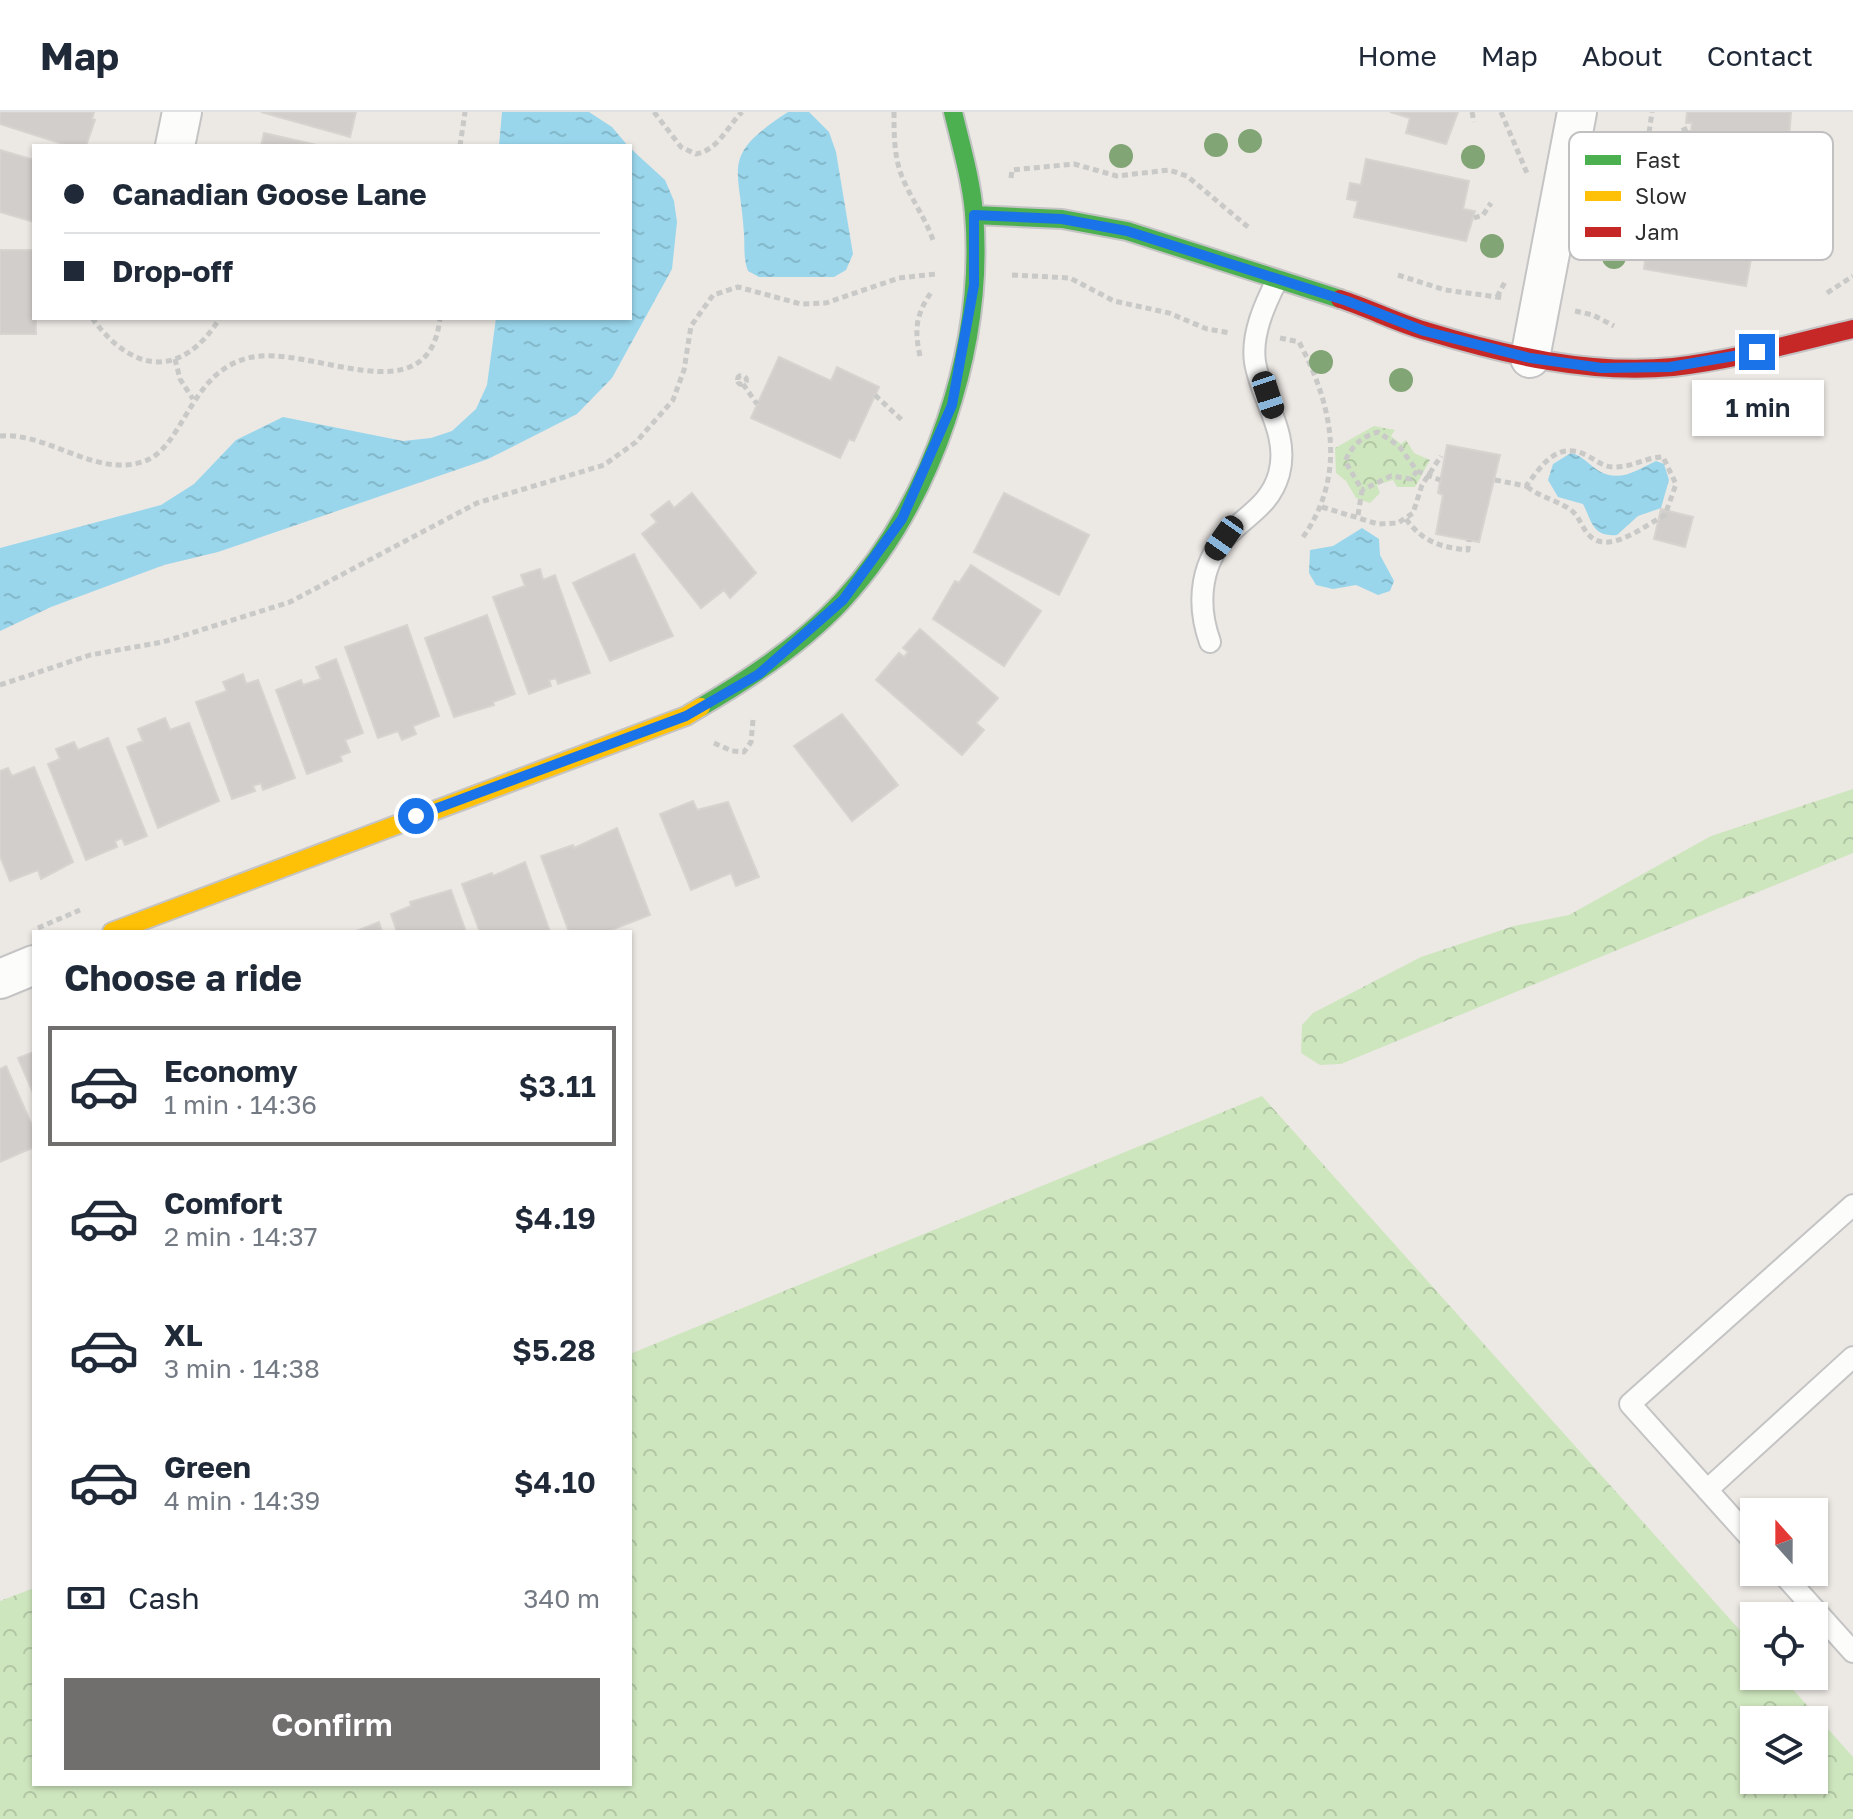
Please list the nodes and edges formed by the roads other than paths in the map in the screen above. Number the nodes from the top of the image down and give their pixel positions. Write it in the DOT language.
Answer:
graph roads {
  1 [pos="182,112"];
  2 [pos="953,112"];
  3 [pos="1577,112"];
  4 [pos="1573,132"];
  5 [pos="175,144"];
  6 [pos="1569,154"];
  7 [pos="974,215"];
  8 [pos="1277,280"];
  9 [pos="1853,329"];
  10 [pos="1530,358"];
  11 [pos="1210,642"];
  12 [pos="117,930"];
  13 [pos="32,966"];
  14 [pos="0,979"];
  15 [pos="1853,1205"];
  16 [pos="1853,1357"];
  17 [pos="1707,1490"];
  18 [pos="1740,1527"];
  19 [pos="1794,1586"];
  20 [pos="1853,1652"];
  1 -- 5 [label="street"];
  2 -- 7 [label="street"];
  3 -- 4 [label="street"];
  6 -- 10 [label="street"];
  7 -- 8 [label="street"];
  7 -- 12 [label="street"];
  8 -- 10 [label="street"];
  8 -- 11 [label="lane"];
  9 -- 10 [label="street"];
  13 -- 14 [label="street"];
  15 -- 17 [label="lane"];
  16 -- 17 [label="lane"];
  17 -- 18 [label="lane"];
  19 -- 20 [label="lane"];
}
